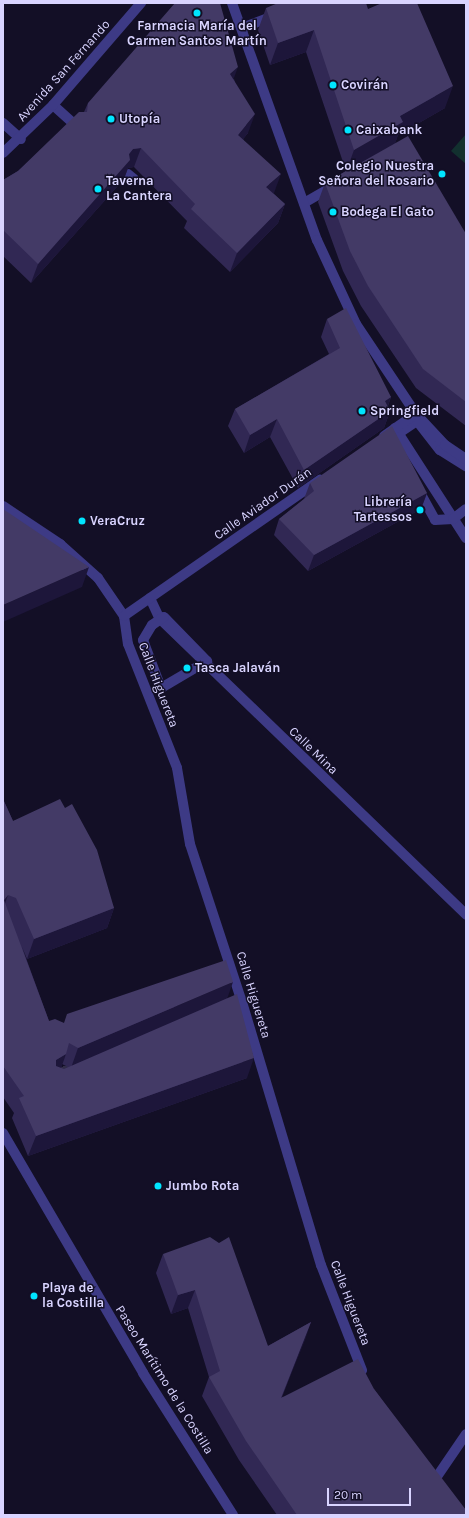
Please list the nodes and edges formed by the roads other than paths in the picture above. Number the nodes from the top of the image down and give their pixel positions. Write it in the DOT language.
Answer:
graph roads {
  1 [pos="141,3"];
  2 [pos="232,3"];
  3 [pos="284,11"];
  4 [pos="242,28"];
  5 [pos="53,105"];
  6 [pos="3,123"];
  7 [pos="76,126"];
  8 [pos="21,139"];
  9 [pos="3,153"];
  10 [pos="345,180"];
  11 [pos="304,203"];
  12 [pos="416,414"];
  13 [pos="397,430"];
  14 [pos="375,442"];
  15 [pos="400,458"];
  16 [pos="466,459"];
  17 [pos="466,466"];
  18 [pos="330,473"];
  19 [pos="412,479"];
  20 [pos="466,502"];
  21 [pos="3,506"];
  22 [pos="466,509"];
  23 [pos="451,516"];
  24 [pos="466,538"];
  25 [pos="150,598"];
  26 [pos="124,616"];
  27 [pos="160,619"];
  28 [pos="205,663"];
  29 [pos="466,915"];
  30 [pos="242,1002"];
  31 [pos="228,1008"];
  32 [pos="3,1133"];
  33 [pos="366,1377"];
  34 [pos="466,1434"];
  35 [pos="427,1466"];
  36 [pos="436,1478"];
  37 [pos="446,1490"];
  38 [pos="234,1515"];
  1 -- 5 [label="street, Avenida San Fernando"];
  2 -- 4 [label="street"];
  3 -- 4 [label="street"];
  4 -- 11 [label="street"];
  5 -- 7 [label="street"];
  5 -- 8 [label="street, Avenida San Fernando"];
  6 -- 8 [label="street"];
  8 -- 9 [label="street, Avenida San Fernando"];
  10 -- 11 [label="street"];
  11 -- 12 [label="street"];
  12 -- 13 [label="street"];
  12 -- 16 [label="street"];
  13 -- 14 [label="street"];
  13 -- 15 [label="street"];
  13 -- 17 [label="street"];
  13 -- 23 [label="street"];
  18 -- 25 [label="street, Calle Aviador Durán"];
  19 -- 23 [label="street"];
  20 -- 23 [label="street"];
  21 -- 26 [label="street, Calle Higuereta"];
  22 -- 23 [label="street"];
  23 -- 24 [label="street"];
  25 -- 26 [label="street, Calle Aviador Durán"];
  25 -- 27 [label="street, Calle Mina"];
  26 -- 30 [label="street, Calle Higuereta"];
  27 -- 28 [label="street, Calle Mina"];
  27 -- 28 [label="street"];
  28 -- 29 [label="street, Calle Mina"];
  30 -- 31 [label="street"];
  30 -- 33 [label="street, Calle Higuereta"];
  32 -- 38 [label="street, Paseo Marítimo de la Costilla"];
  34 -- 36 [label="street"];
  35 -- 36 [label="street"];
  36 -- 37 [label="street"];
}
